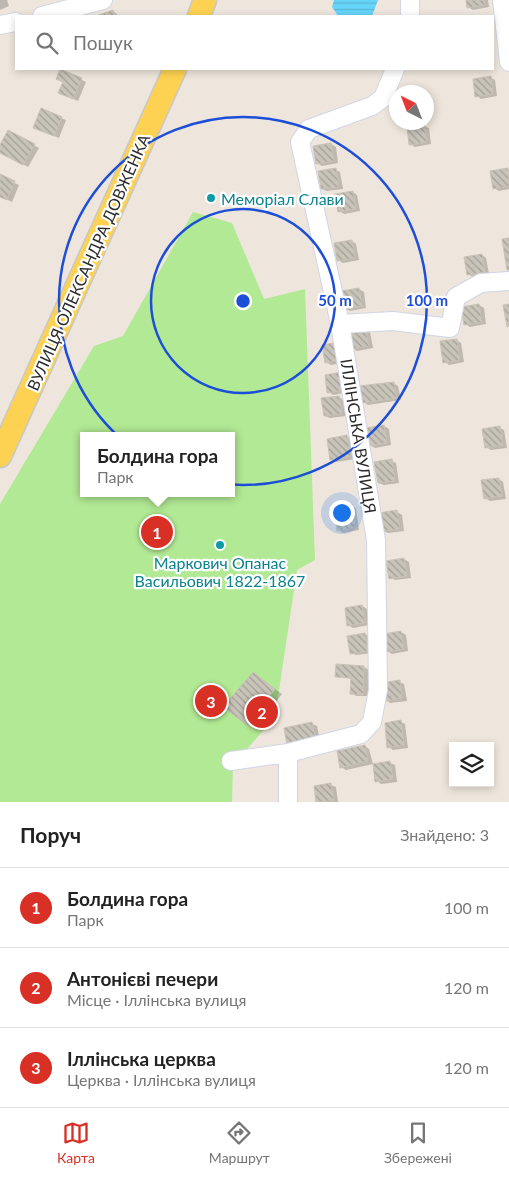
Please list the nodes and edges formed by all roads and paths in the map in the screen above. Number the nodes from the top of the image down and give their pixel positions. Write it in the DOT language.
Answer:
graph roads {
  1 [pos="104,0"];
  2 [pos="205,0"];
  3 [pos="410,0"];
  4 [pos="502,0"];
  5 [pos="46,15"];
  6 [pos="199,15"];
  7 [pos="410,15"];
  8 [pos="15,22"];
  9 [pos="0,26"];
  10 [pos="509,62"];
  11 [pos="175,70"];
  12 [pos="395,70"];
  13 [pos="509,281"];
  14 [pos="340,324"];
  15 [pos="0,456"];
  16 [pos="288,753"];
  17 [pos="231,761"];
  18 [pos="288,802"];
  1 -- 5 [label="street"];
  2 -- 6 [label="main road"];
  3 -- 7 [label="street"];
  4 -- 10 [label="street"];
  8 -- 9 [label="street"];
  11 -- 15 [label="main road, ВУЛИЦЯ ОЛЕКСАНДРА ДОВЖЕНКА"];
  12 -- 14 [label="street, ІЛЛІНСЬКА ВУЛИЦЯ"];
  13 -- 14 [label="street"];
  14 -- 16 [label="street, ІЛЛІНСЬКА ВУЛИЦЯ"];
  16 -- 17 [label="street, ІЛЛІНСЬКА ВУЛИЦЯ"];
  16 -- 18 [label="street"];
}
